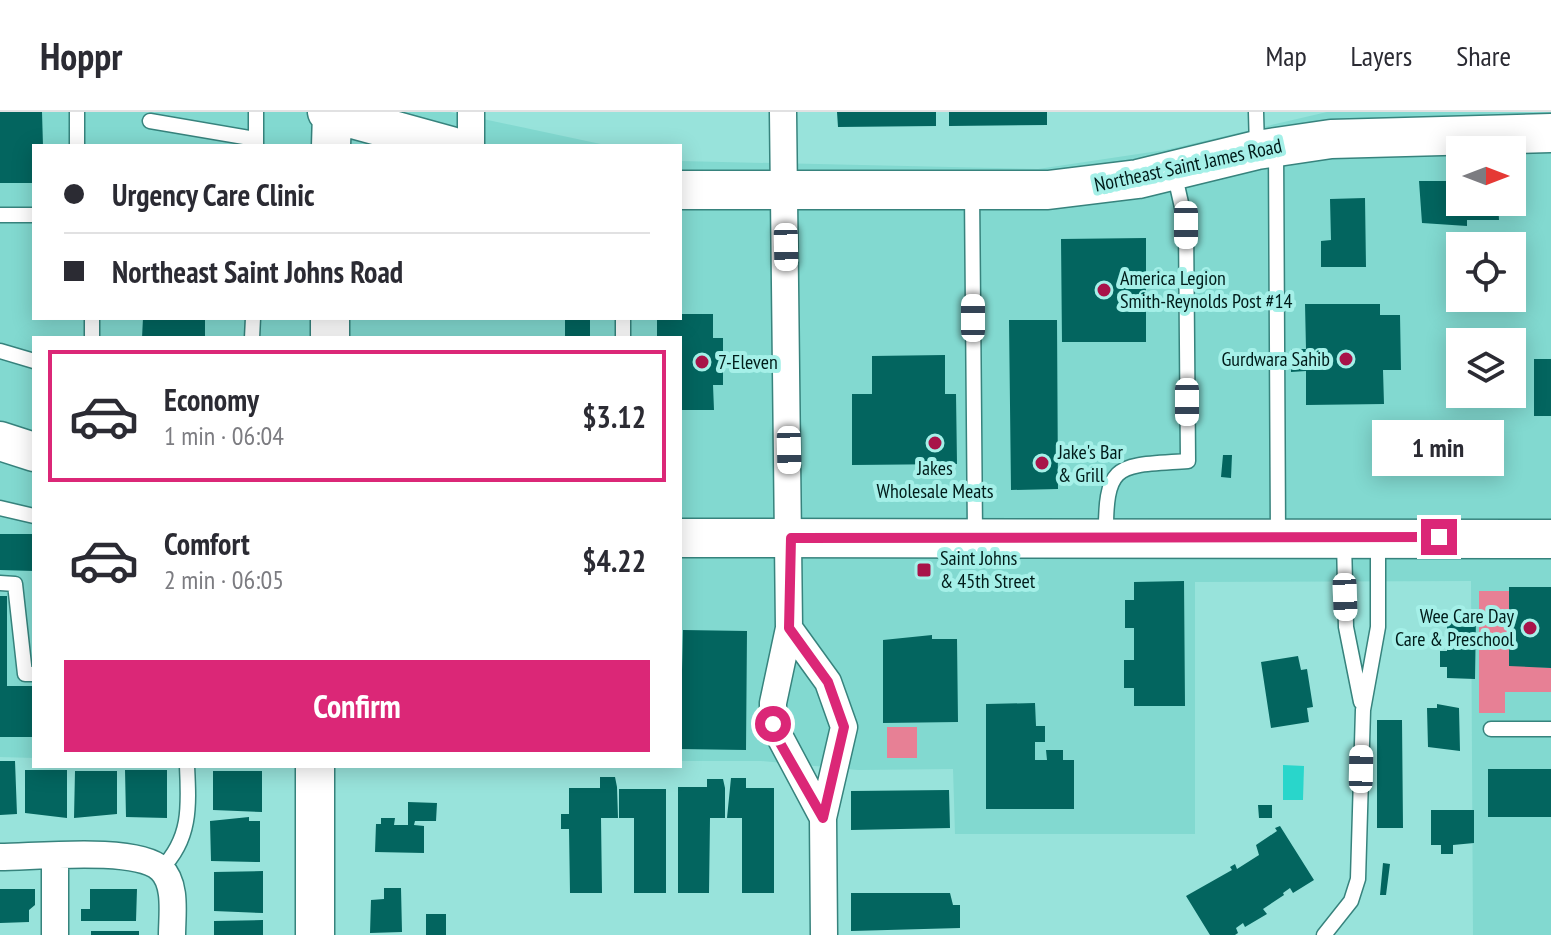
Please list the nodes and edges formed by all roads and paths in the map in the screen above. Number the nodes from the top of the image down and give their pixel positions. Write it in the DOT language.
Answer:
graph roads {
  1 [pos="77,112"];
  2 [pos="256,112"];
  3 [pos="471,112"];
  4 [pos="783,112"];
  5 [pos="1256,112"];
  6 [pos="150,121"];
  7 [pos="330,124"];
  8 [pos="1551,133"];
  9 [pos="256,142"];
  10 [pos="77,144"];
  11 [pos="440,144"];
  12 [pos="471,144"];
  13 [pos="1266,148"];
  14 [pos="1174,171"];
  15 [pos="682,190"];
  16 [pos="785,192"];
  17 [pos="972,192"];
  18 [pos="0,215"];
  19 [pos="32,215"];
  20 [pos="0,351"];
  21 [pos="32,360"];
  22 [pos="0,441"];
  23 [pos="32,451"];
  24 [pos="0,508"];
  25 [pos="32,516"];
  26 [pos="975,537"];
  27 [pos="1106,537"];
  28 [pos="1278,537"];
  29 [pos="1361,537"];
  30 [pos="682,538"];
  31 [pos="791,538"];
  32 [pos="1551,539"];
  33 [pos="0,583"];
  34 [pos="26,616"];
  35 [pos="789,628"];
  36 [pos="32,674"];
  37 [pos="1363,710"];
  38 [pos="1491,729"];
  39 [pos="1551,729"];
  40 [pos="187,768"];
  41 [pos="315,768"];
  42 [pos="823,818"];
  43 [pos="0,857"];
  44 [pos="55,857"];
  45 [pos="161,869"];
  46 [pos="55,935"];
  47 [pos="172,935"];
  48 [pos="315,935"];
  49 [pos="824,935"];
  50 [pos="1324,935"];
  1 -- 10 [label="lane"];
  2 -- 9 [label="lane"];
  3 -- 12 [label="street"];
  4 -- 16 [label="street"];
  5 -- 13 [label="lane"];
  6 -- 9 [label="lane"];
  7 -- 11 [label="main road"];
  8 -- 13 [label="main road, Northeast Saint James Road"];
  13 -- 14 [label="main road, Northeast Saint James Road"];
  13 -- 28 [label="lane"];
  14 -- 17 [label="main road, Northeast Saint James Road"];
  14 -- 27 [label="lane"];
  15 -- 16 [label="main road, Northeast Saint James Road"];
  16 -- 17 [label="main road, Northeast Saint James Road"];
  16 -- 31 [label="street"];
  17 -- 26 [label="lane"];
  18 -- 19 [label="lane"];
  20 -- 21 [label="lane"];
  22 -- 23 [label="main road"];
  24 -- 25 [label="lane"];
  26 -- 27 [label="main road"];
  26 -- 31 [label="main road"];
  27 -- 28 [label="main road"];
  28 -- 29 [label="main road"];
  29 -- 32 [label="main road"];
  29 -- 37 [label="lane"];
  29 -- 37 [label="lane"];
  30 -- 31 [label="main road"];
  31 -- 35 [label="street"];
  33 -- 34 [label="lane"];
  34 -- 36 [label="lane"];
  35 -- 42 [label="street"];
  35 -- 42 [label="street"];
  37 -- 50 [label="lane"];
  38 -- 39 [label="lane"];
  40 -- 45 [label="lane"];
  41 -- 48 [label="main road"];
  42 -- 49 [label="street"];
  43 -- 44 [label="street"];
  44 -- 45 [label="street"];
  44 -- 46 [label="street"];
  45 -- 47 [label="street"];
}
